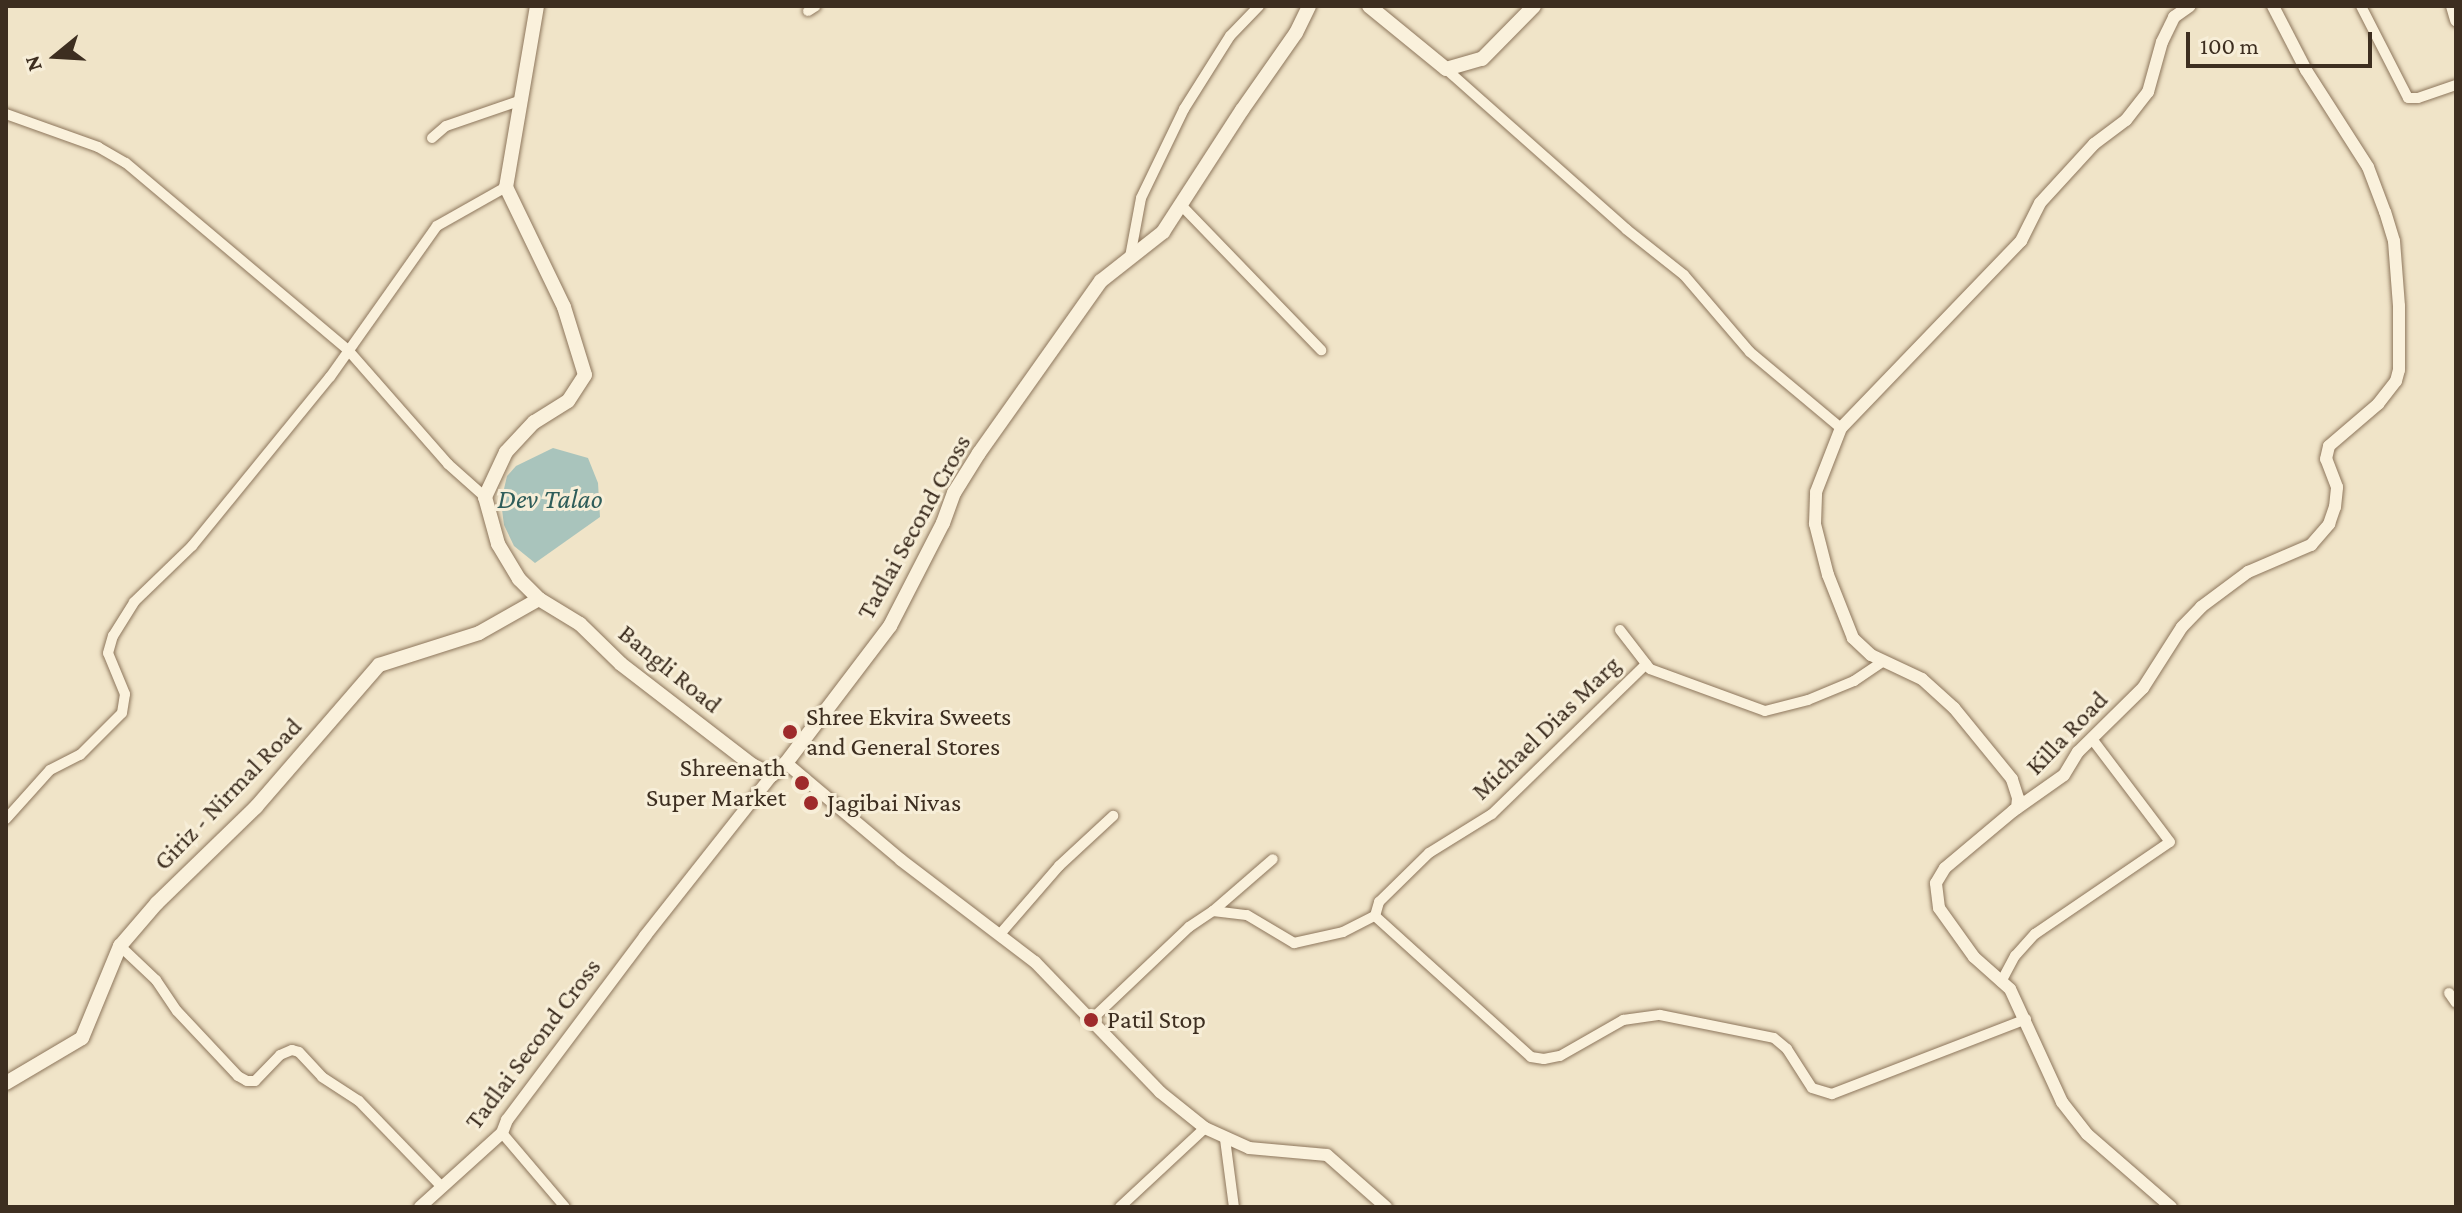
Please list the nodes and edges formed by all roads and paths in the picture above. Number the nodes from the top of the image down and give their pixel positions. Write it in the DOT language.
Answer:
graph roads {
  1 [pos="1259,6"];
  2 [pos="1309,6"];
  3 [pos="1369,6"];
  4 [pos="1534,6"];
  5 [pos="2190,6"];
  6 [pos="2273,6"];
  7 [pos="2361,6"];
  8 [pos="2452,6"];
  9 [pos="542,8"];
  10 [pos="2456,20"];
  11 [pos="1446,69"];
  12 [pos="2456,85"];
  13 [pos="522,100"];
  14 [pos="6,114"];
  15 [pos="432,138"];
  16 [pos="506,187"];
  17 [pos="1181,205"];
  18 [pos="1130,257"];
  19 [pos="348,350"];
  20 [pos="1321,350"];
  21 [pos="1841,428"];
  22 [pos="485,497"];
  23 [pos="539,599"];
  24 [pos="1620,630"];
  25 [pos="1884,661"];
  26 [pos="1646,664"];
  27 [pos="2092,739"];
  28 [pos="786,763"];
  29 [pos="772,775"];
  30 [pos="2017,808"];
  31 [pos="1113,816"];
  32 [pos="6,819"];
  33 [pos="1273,859"];
  34 [pos="1213,911"];
  35 [pos="1375,916"];
  36 [pos="1001,933"];
  37 [pos="120,946"];
  38 [pos="2001,982"];
  39 [pos="2449,993"];
  40 [pos="2456,1003"];
  41 [pos="2026,1019"];
  42 [pos="1091,1020"];
  43 [pos="6,1083"];
  44 [pos="1205,1128"];
  45 [pos="502,1133"];
  46 [pos="1225,1139"];
  47 [pos="441,1186"];
  48 [pos="420,1207"];
  49 [pos="565,1207"];
  50 [pos="1120,1207"];
  51 [pos="1234,1207"];
  52 [pos="1386,1207"];
  53 [pos="2171,1207"];
  1 -- 18 [label="street"];
  2 -- 17 [label="main road, Tadlai Second Cross"];
  3 -- 11 [label="main road"];
  4 -- 11 [label="main road"];
  5 -- 21 [label="street, Killa Road"];
  6 -- 27 [label="street, Killa Road"];
  7 -- 12 [label="street"];
  8 -- 10 [label="street"];
  9 -- 13 [label="main road"];
  11 -- 21 [label="street"];
  13 -- 15 [label="street"];
  13 -- 16 [label="main road"];
  14 -- 19 [label="street"];
  16 -- 19 [label="street"];
  16 -- 22 [label="main road"];
  17 -- 18 [label="main road, Tadlai Second Cross"];
  17 -- 20 [label="street"];
  18 -- 28 [label="main road, Tadlai Second Cross"];
  19 -- 22 [label="street"];
  19 -- 32 [label="street"];
  21 -- 25 [label="street, Killa Road"];
  22 -- 23 [label="main road, Bangli Road"];
  23 -- 29 [label="main road, Bangli Road"];
  23 -- 37 [label="main road, Giriz - Nirmal Road"];
  24 -- 26 [label="street"];
  25 -- 26 [label="street"];
  25 -- 30 [label="street, Killa Road"];
  26 -- 35 [label="street, Michael Dias Marg"];
  27 -- 30 [label="street, Killa Road"];
  27 -- 38 [label="street"];
  28 -- 29 [label="main road, Tadlai Second Cross"];
  28 -- 36 [label="street"];
  29 -- 45 [label="street, Tadlai Second Cross"];
  30 -- 38 [label="street"];
  31 -- 36 [label="street"];
  33 -- 34 [label="street"];
  34 -- 35 [label="street"];
  34 -- 42 [label="street"];
  35 -- 41 [label="street"];
  36 -- 42 [label="street"];
  37 -- 43 [label="main road, Giriz - Nirmal Road"];
  37 -- 47 [label="street"];
  38 -- 41 [label="street"];
  39 -- 40 [label="street"];
  41 -- 53 [label="street"];
  42 -- 44 [label="street"];
  44 -- 46 [label="street"];
  44 -- 50 [label="street"];
  45 -- 47 [label="street, Tadlai Second Cross"];
  45 -- 49 [label="street"];
  46 -- 51 [label="street"];
  46 -- 52 [label="street"];
  47 -- 48 [label="street, Tadlai Second Cross"];
}
